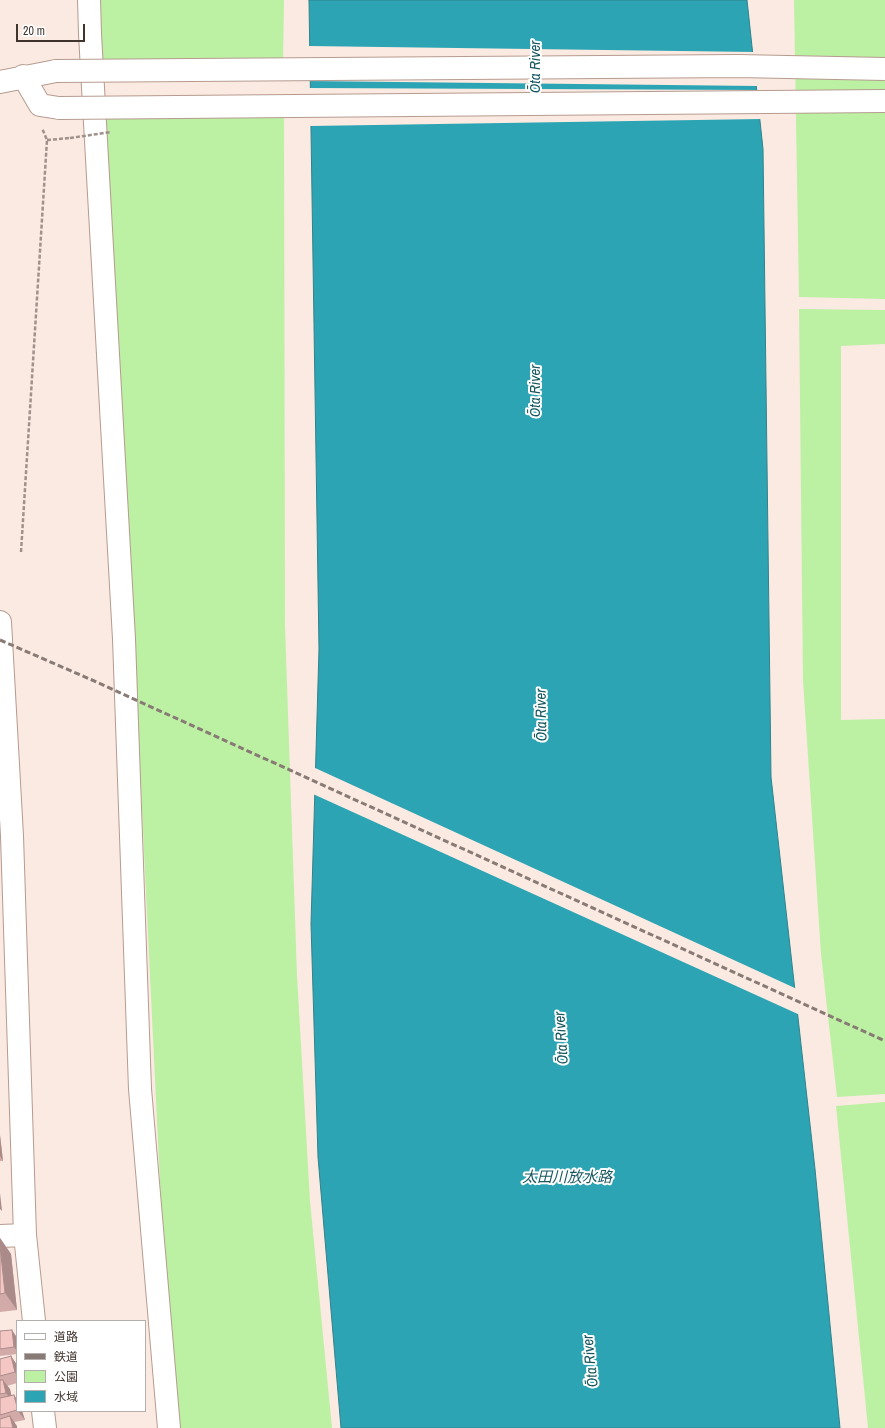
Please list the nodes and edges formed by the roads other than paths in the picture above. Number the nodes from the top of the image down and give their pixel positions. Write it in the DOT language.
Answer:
graph roads {
  1 [pos="89,0"];
  2 [pos="885,69"];
  3 [pos="23,76"];
  4 [pos="0,82"];
  5 [pos="885,101"];
  6 [pos="0,622"];
  7 [pos="2,686"];
  8 [pos="6,838"];
  9 [pos="8,1000"];
  10 [pos="25,1235"];
  11 [pos="0,1236"];
  12 [pos="34,1320"];
  13 [pos="43,1412"];
  14 [pos="45,1428"];
  15 [pos="168,1428"];
  1 -- 15 [label="street"];
  2 -- 3 [label="street, bridge"];
  3 -- 4 [label="street"];
  3 -- 5 [label="street, bridge"];
  6 -- 7 [label="street"];
  7 -- 8 [label="street"];
  8 -- 9 [label="street"];
  9 -- 10 [label="street"];
  10 -- 11 [label="street"];
  10 -- 12 [label="street"];
  13 -- 14 [label="street"];
}
